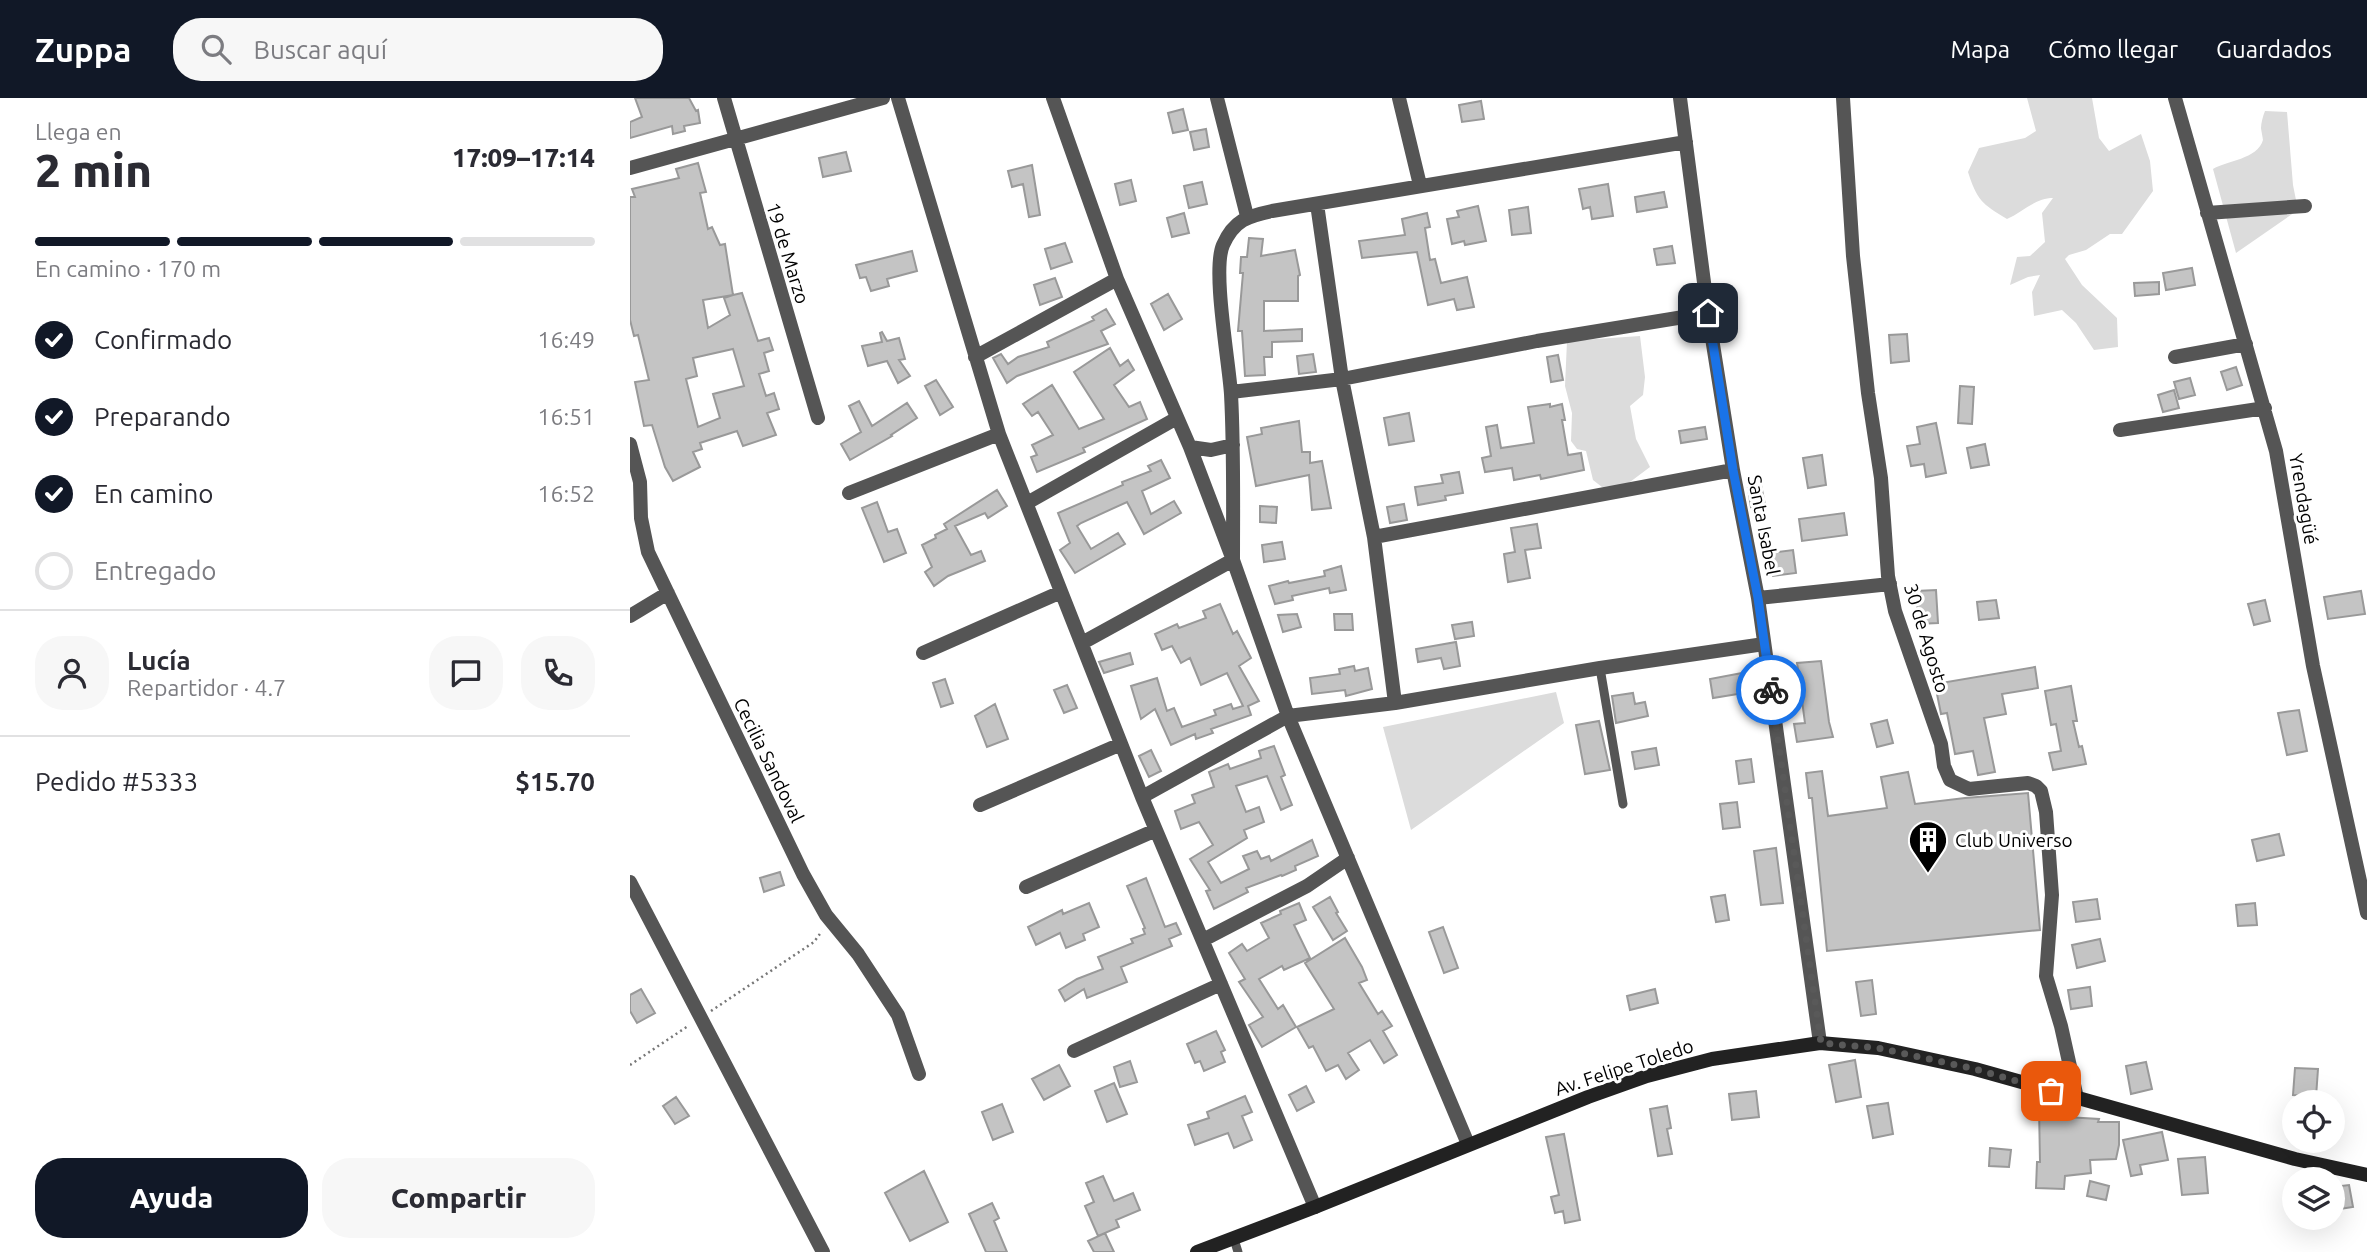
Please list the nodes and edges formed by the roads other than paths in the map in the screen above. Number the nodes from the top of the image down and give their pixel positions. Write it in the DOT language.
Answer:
graph roads {
  1 [pos="724,98"];
  2 [pos="883,98"];
  3 [pos="898,98"];
  4 [pos="1053,98"];
  5 [pos="1217,98"];
  6 [pos="1399,98"];
  7 [pos="1680,98"];
  8 [pos="1843,98"];
  9 [pos="2175,98"];
  10 [pos="734,140"];
  11 [pos="1686,142"];
  12 [pos="630,168"];
  13 [pos="1420,185"];
  14 [pos="1317,204"];
  15 [pos="2305,206"];
  16 [pos="2207,213"];
  17 [pos="1247,216"];
  18 [pos="1117,279"];
  19 [pos="1708,313"];
  20 [pos="2246,344"];
  21 [pos="975,357"];
  22 [pos="2175,357"];
  23 [pos="1342,379"];
  24 [pos="1231,392"];
  25 [pos="2265,408"];
  26 [pos="818,418"];
  27 [pos="1177,418"];
  28 [pos="2120,430"];
  29 [pos="999,434"];
  30 [pos="630,444"];
  31 [pos="1233,445"];
  32 [pos="1189,447"];
  33 [pos="1733,470"];
  34 [pos="849,493"];
  35 [pos="1027,503"];
  36 [pos="1374,537"];
  37 [pos="1233,560"];
  38 [pos="1890,584"];
  39 [pos="1062,592"];
  40 [pos="668,593"];
  41 [pos="1758,598"];
  42 [pos="630,616"];
  43 [pos="1082,643"];
  44 [pos="1764,644"];
  45 [pos="923,653"];
  46 [pos="1600,668"];
  47 [pos="1395,703"];
  48 [pos="1288,716"];
  49 [pos="1121,744"];
  50 [pos="1142,797"];
  51 [pos="1623,804"];
  52 [pos="980,805"];
  53 [pos="1156,830"];
  54 [pos="1348,858"];
  55 [pos="630,882"];
  56 [pos="1026,887"];
  57 [pos="2367,913"];
  58 [pos="1203,940"];
  59 [pos="1221,984"];
  60 [pos="1821,1043"];
  61 [pos="1074,1051"];
  62 [pos="919,1074"];
  63 [pos="2077,1098"];
  64 [pos="1468,1144"];
  65 [pos="2367,1175"];
  66 [pos="1315,1207"];
  67 [pos="1236,1245"];
  68 [pos="823,1252"];
  69 [pos="1197,1252"];
  1 -- 10 [label="street, 19 de Marzo"];
  2 -- 10 [label="street"];
  3 -- 21 [label="street"];
  4 -- 18 [label="street"];
  5 -- 17 [label="street"];
  6 -- 13 [label="street"];
  7 -- 11 [label="street, Santa Isabel"];
  8 -- 38 [label="street, 30 de Agosto"];
  9 -- 16 [label="street, Yrendagüé"];
  10 -- 12 [label="street"];
  10 -- 26 [label="street, 19 de Marzo"];
  11 -- 13 [label="street"];
  11 -- 19 [label="street, Santa Isabel"];
  13 -- 14 [label="street"];
  14 -- 17 [label="street"];
  14 -- 23 [label="street"];
  15 -- 16 [label="street"];
  16 -- 20 [label="street, Yrendagüé"];
  17 -- 24 [label="street"];
  18 -- 21 [label="street"];
  18 -- 27 [label="street"];
  19 -- 23 [label="street"];
  19 -- 33 [label="street, Santa Isabel"];
  20 -- 22 [label="street"];
  20 -- 25 [label="street, Yrendagüé"];
  21 -- 29 [label="street"];
  23 -- 24 [label="street"];
  23 -- 36 [label="street"];
  24 -- 31 [label="street"];
  25 -- 28 [label="street"];
  25 -- 57 [label="street, Yrendagüé"];
  27 -- 32 [label="street"];
  27 -- 35 [label="street"];
  29 -- 34 [label="street"];
  29 -- 35 [label="street"];
  30 -- 40 [label="street, Cecilia Sandoval"];
  31 -- 32 [label="street"];
  31 -- 37 [label="street"];
  32 -- 37 [label="street"];
  33 -- 36 [label="street"];
  33 -- 41 [label="street, Santa Isabel"];
  35 -- 39 [label="street"];
  36 -- 47 [label="street"];
  37 -- 43 [label="street"];
  37 -- 48 [label="street"];
  38 -- 41 [label="street"];
  38 -- 63 [label="street, 30 de Agosto"];
  39 -- 43 [label="street"];
  39 -- 45 [label="street"];
  40 -- 42 [label="street"];
  40 -- 62 [label="street, Cecilia Sandoval"];
  41 -- 44 [label="street, Santa Isabel"];
  43 -- 49 [label="street"];
  44 -- 46 [label="street"];
  44 -- 60 [label="street, Santa Isabel"];
  46 -- 47 [label="street"];
  46 -- 51 [label="lane"];
  47 -- 48 [label="street"];
  48 -- 50 [label="street"];
  48 -- 54 [label="street"];
  49 -- 50 [label="street"];
  49 -- 52 [label="street"];
  50 -- 53 [label="street"];
  53 -- 56 [label="street"];
  53 -- 58 [label="street"];
  54 -- 58 [label="street"];
  54 -- 64 [label="street"];
  55 -- 68 [label="street"];
  58 -- 59 [label="street"];
  59 -- 61 [label="street"];
  59 -- 66 [label="street"];
  60 -- 63 [label="main road, Av. Felipe Toledo"];
  60 -- 64 [label="main road, Av. Felipe Toledo"];
  63 -- 65 [label="main road, Av. Felipe Toledo"];
  64 -- 66 [label="main road, Av. Felipe Toledo"];
  66 -- 67 [label="main road, Av. Felipe Toledo"];
  67 -- 69 [label="main road, Av. Felipe Toledo"];
}
